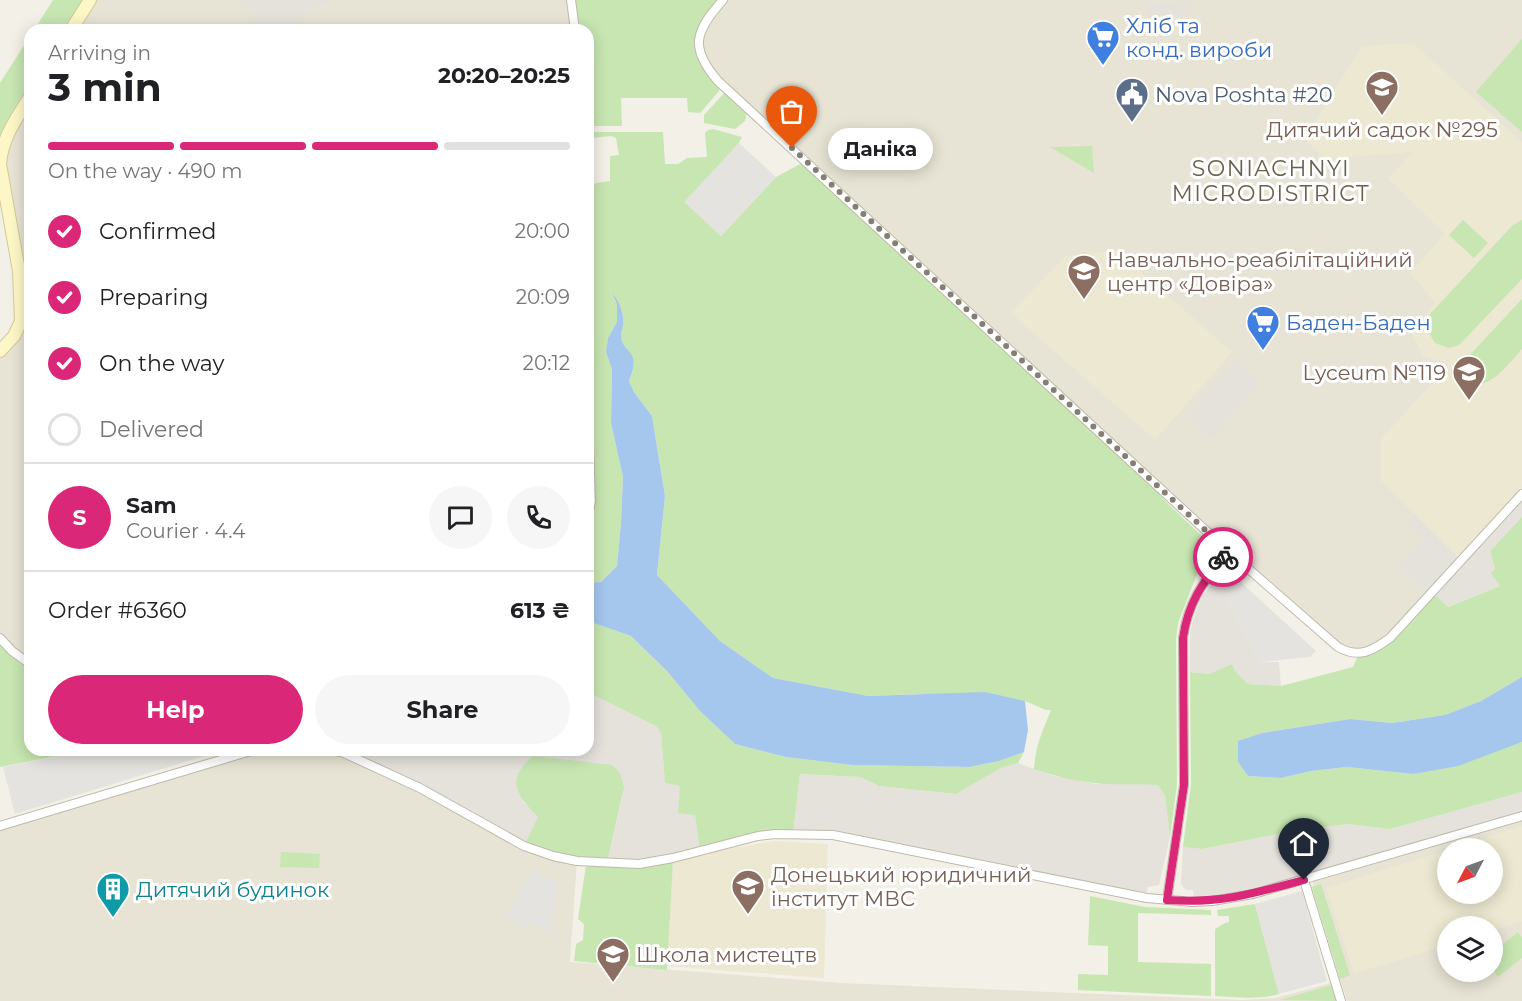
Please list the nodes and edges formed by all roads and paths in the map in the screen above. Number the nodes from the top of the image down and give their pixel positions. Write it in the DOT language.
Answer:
graph roads {
  1 [pos="90,0"];
  2 [pos="571,0"];
  3 [pos="723,0"];
  4 [pos="75,24"];
  5 [pos="574,24"];
  6 [pos="24,106"];
  7 [pos="0,351"];
  8 [pos="1522,494"];
  9 [pos="1228,551"];
  10 [pos="0,638"];
  11 [pos="24,660"];
  12 [pos="234,756"];
  13 [pos="351,756"];
  14 [pos="1522,816"];
  15 [pos="0,826"];
  16 [pos="1304,880"];
  17 [pos="1167,900"];
  18 [pos="1341,1001"];
  1 -- 4 [label="street"];
  2 -- 5 [label="street"];
  3 -- 9 [label="street"];
  6 -- 7 [label="street"];
  8 -- 9 [label="street"];
  9 -- 17 [label="street"];
  10 -- 11 [label="street"];
  12 -- 15 [label="street"];
  13 -- 17 [label="street"];
  14 -- 16 [label="street"];
  16 -- 17 [label="street"];
  16 -- 18 [label="street"];
}
